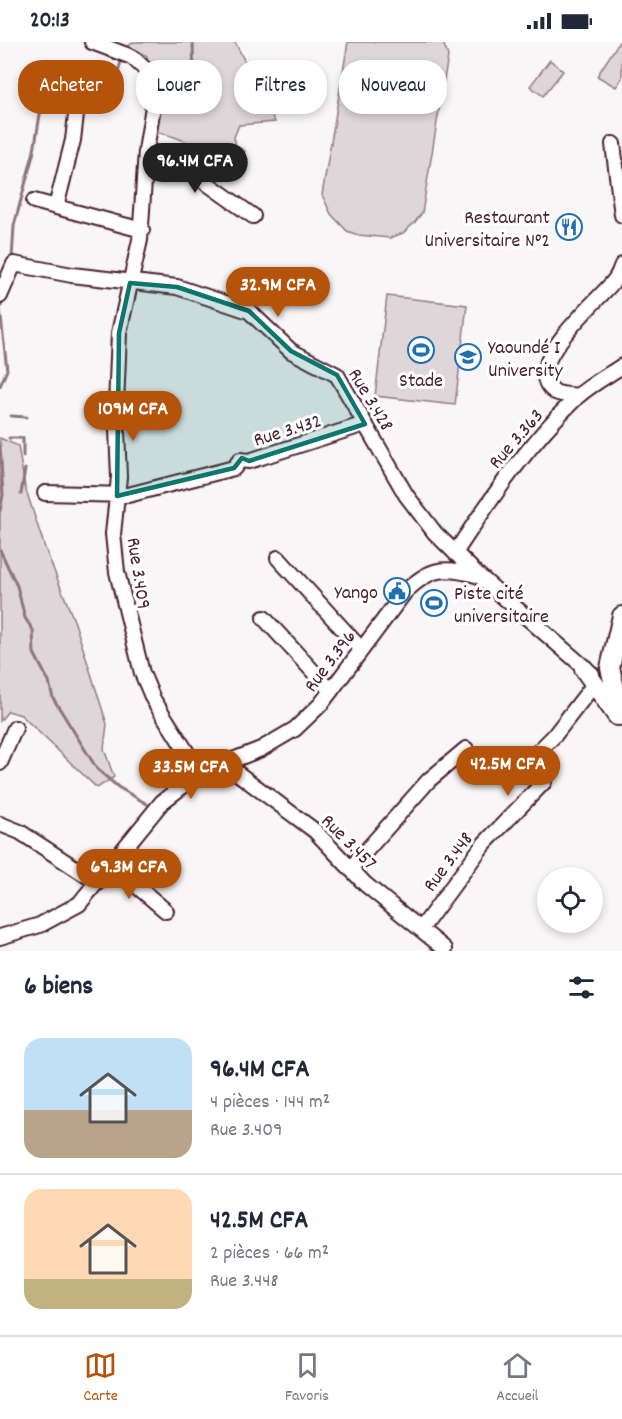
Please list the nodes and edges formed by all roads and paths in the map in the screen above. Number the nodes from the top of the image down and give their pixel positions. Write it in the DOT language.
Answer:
graph roads {
  1 [pos="92,42"];
  2 [pos="76,114"];
  3 [pos="613,144"];
  4 [pos="146,151"];
  5 [pos="34,201"];
  6 [pos="56,207"];
  7 [pos="622,215"];
  8 [pos="253,216"];
  9 [pos="142,230"];
  10 [pos="622,265"];
  11 [pos="130,283"];
  12 [pos="0,296"];
  13 [pos="622,366"];
  14 [pos="578,396"];
  15 [pos="365,424"];
  16 [pos="45,493"];
  17 [pos="117,496"];
  18 [pos="455,553"];
  19 [pos="278,558"];
  20 [pos="478,575"];
  21 [pos="622,616"];
  22 [pos="264,618"];
  23 [pos="361,649"];
  24 [pos="602,667"];
  25 [pos="331,691"];
  26 [pos="622,716"];
  27 [pos="622,723"];
  28 [pos="15,728"];
  29 [pos="466,749"];
  30 [pos="224,763"];
  31 [pos="0,764"];
  32 [pos="200,773"];
  33 [pos="0,824"];
  34 [pos="112,865"];
  35 [pos="350,869"];
  36 [pos="98,883"];
  37 [pos="166,911"];
  38 [pos="421,929"];
  39 [pos="0,938"];
  40 [pos="445,949"];
  1 -- 4 [label="street, Rue 3.409"];
  2 -- 6 [label="street"];
  3 -- 7 [label="street"];
  4 -- 8 [label="street"];
  4 -- 9 [label="street, Rue 3.409"];
  5 -- 6 [label="street"];
  6 -- 9 [label="street"];
  9 -- 11 [label="street, Rue 3.409"];
  10 -- 14 [label="street"];
  11 -- 12 [label="street, Rue 3.428"];
  11 -- 15 [label="street, Rue 3.428"];
  11 -- 17 [label="street, Rue 3.409"];
  13 -- 14 [label="street, Rue 3.363"];
  14 -- 18 [label="street, Rue 3.363"];
  15 -- 17 [label="street, Rue 3.432"];
  15 -- 18 [label="street, Rue 3.428"];
  16 -- 17 [label="street, Rue 3.432"];
  17 -- 32 [label="street, Rue 3.409"];
  18 -- 20 [label="street, Rue 3.428"];
  19 -- 23 [label="street"];
  20 -- 23 [label="street, Rue 3.396"];
  20 -- 24 [label="street, Rue 3.428"];
  21 -- 24 [label="main road"];
  22 -- 25 [label="street"];
  23 -- 25 [label="street, Rue 3.396"];
  24 -- 26 [label="main road"];
  24 -- 27 [label="main road"];
  24 -- 38 [label="street, Rue 3.448"];
  25 -- 30 [label="street, Rue 3.396"];
  28 -- 31 [label="street"];
  29 -- 35 [label="street"];
  30 -- 32 [label="street, Rue 3.396"];
  30 -- 35 [label="street, Rue 3.457"];
  32 -- 34 [label="street"];
  33 -- 36 [label="street"];
  34 -- 36 [label="street"];
  34 -- 37 [label="street"];
  35 -- 38 [label="street, Rue 3.457"];
  36 -- 39 [label="street"];
  38 -- 40 [label="street, Rue 3.457"];
}
